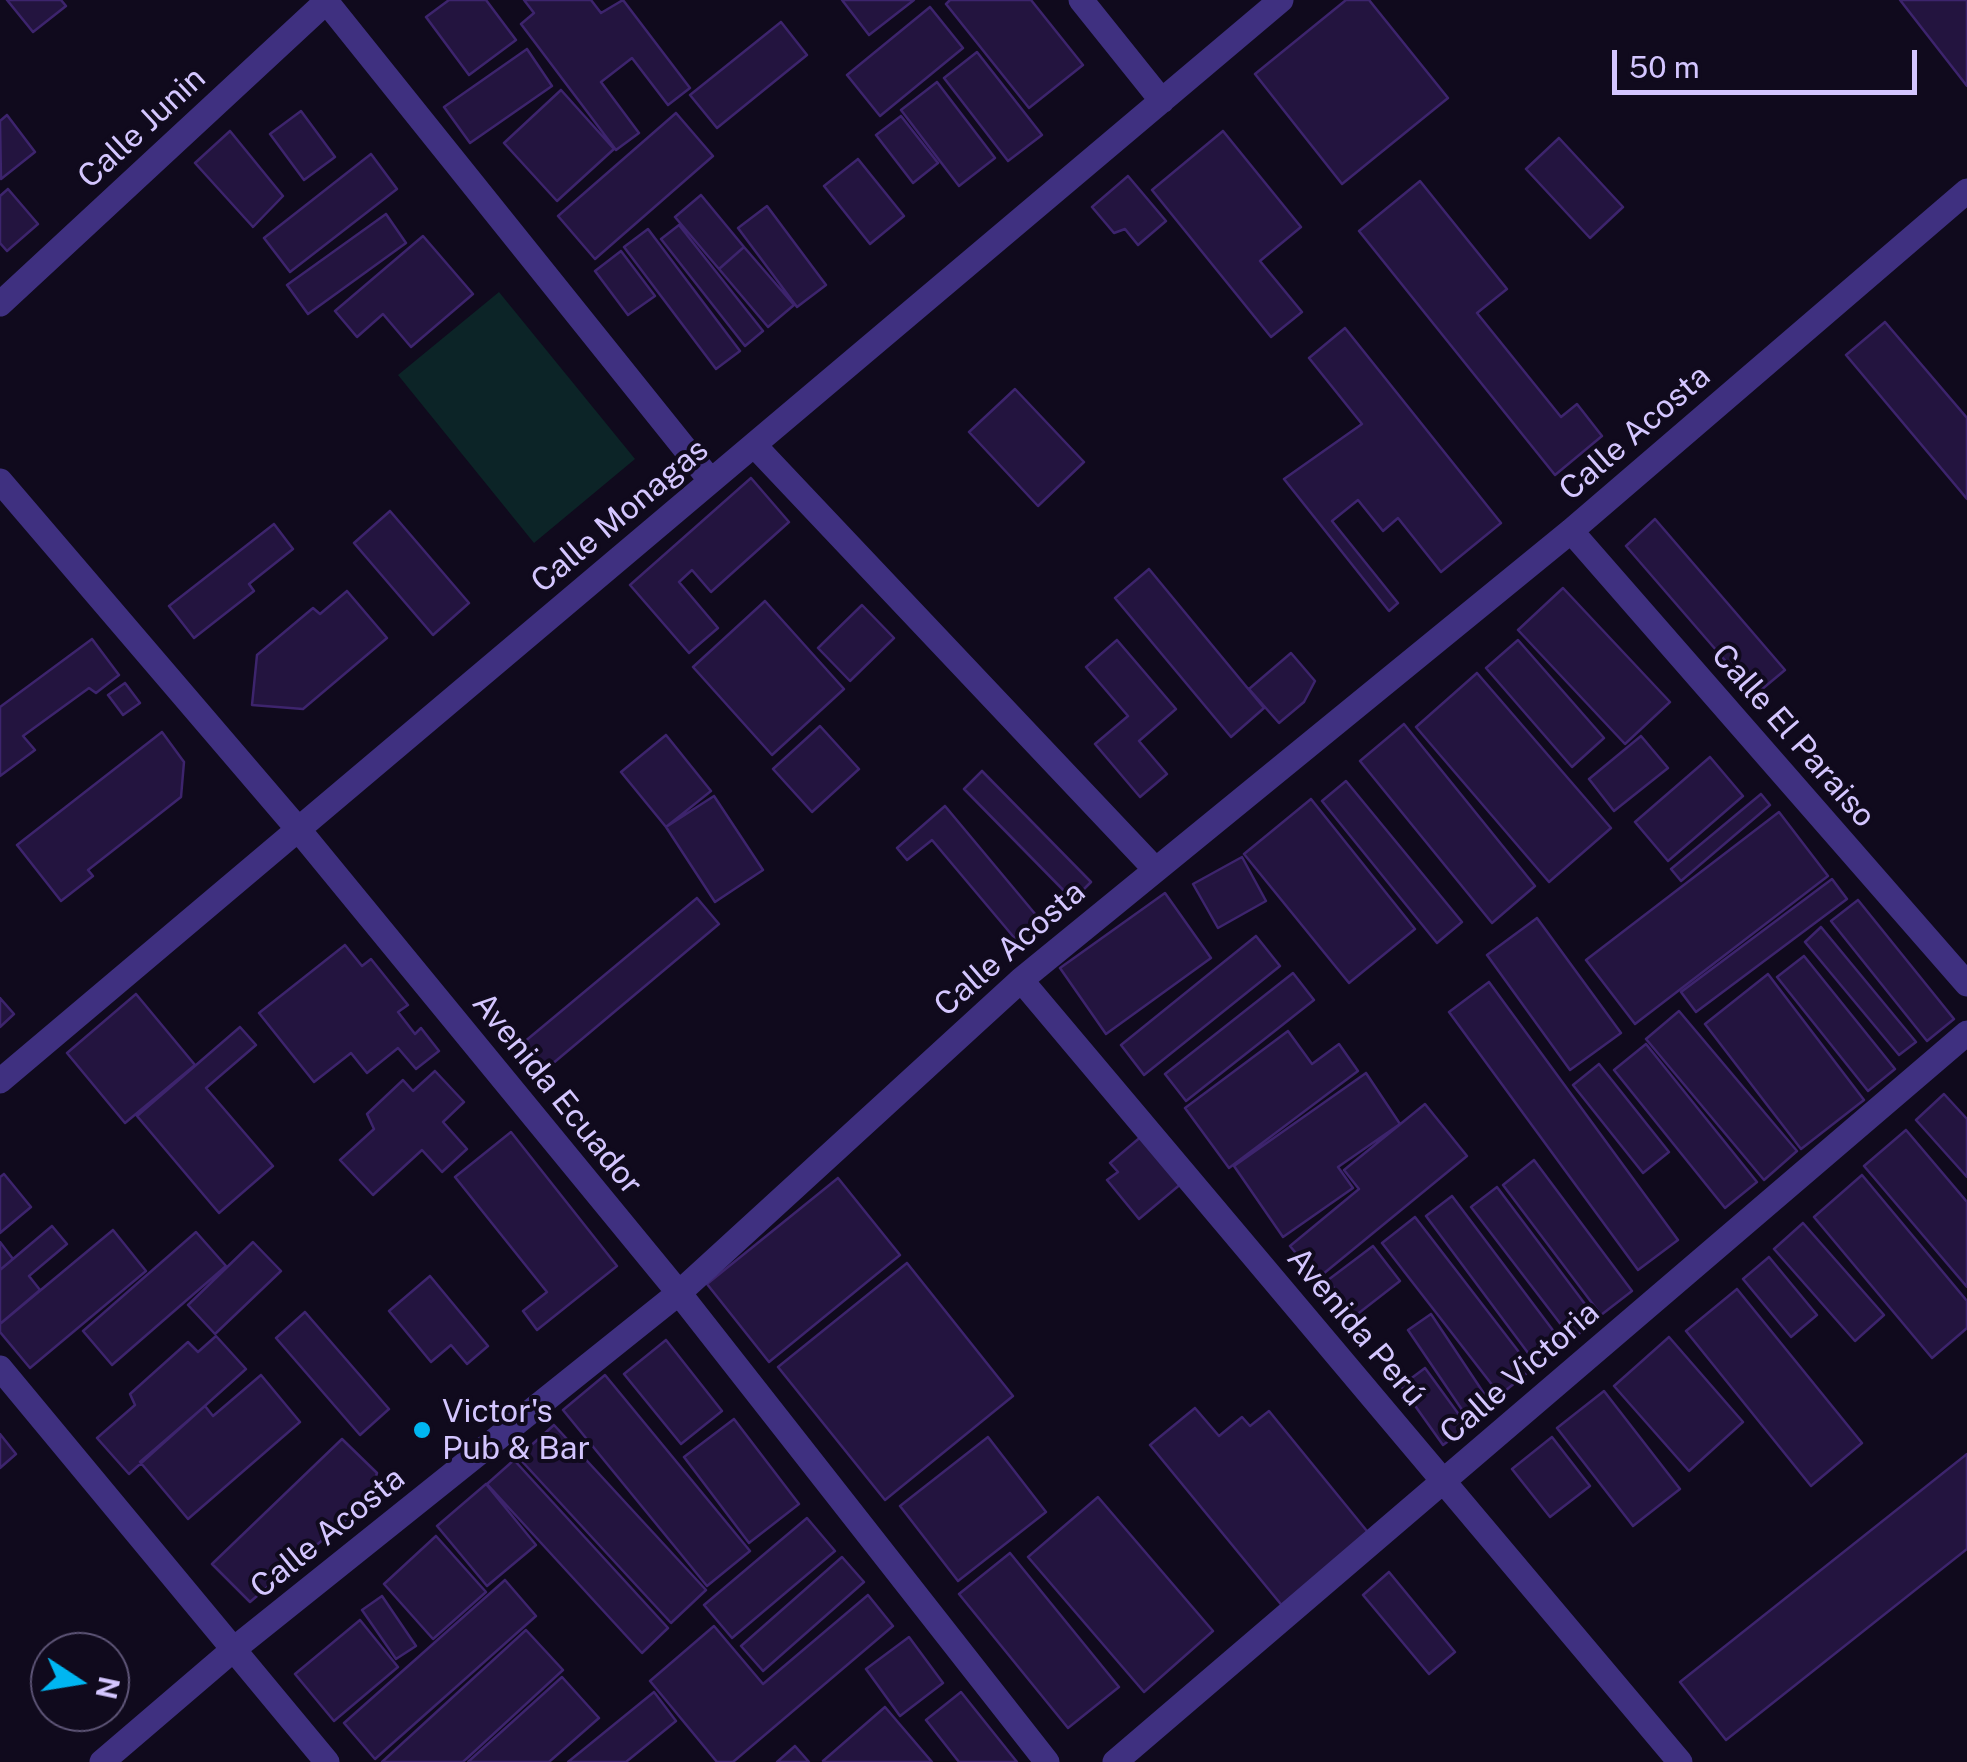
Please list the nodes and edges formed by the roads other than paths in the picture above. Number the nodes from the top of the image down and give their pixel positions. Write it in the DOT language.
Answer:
graph roads {
  1 [pos="327,0"];
  2 [pos="1081,0"];
  3 [pos="1281,0"];
  4 [pos="1162,101"];
  5 [pos="1967,192"];
  6 [pos="0,304"];
  7 [pos="754,445"];
  8 [pos="0,481"];
  9 [pos="711,481"];
  10 [pos="1571,530"];
  11 [pos="298,830"];
  12 [pos="1154,868"];
  13 [pos="1021,980"];
  14 [pos="1967,984"];
  15 [pos="1967,1033"];
  16 [pos="0,1080"];
  17 [pos="678,1292"];
  18 [pos="0,1368"];
  19 [pos="1444,1482"];
  20 [pos="234,1649"];
  21 [pos="102,1762"];
  22 [pos="327,1762"];
  23 [pos="1047,1762"];
  24 [pos="1115,1762"];
  25 [pos="1680,1762"];
  1 -- 6 [label="street, Calle Junin"];
  1 -- 9 [label="street"];
  2 -- 4 [label="street"];
  3 -- 4 [label="street, Calle Monagas"];
  4 -- 7 [label="street, Calle Monagas"];
  5 -- 10 [label="street, Calle Acosta"];
  7 -- 9 [label="street, Calle Monagas"];
  7 -- 12 [label="street"];
  8 -- 11 [label="street, Avenida Ecuador"];
  9 -- 11 [label="street, Calle Monagas"];
  10 -- 12 [label="street, Calle Acosta"];
  10 -- 14 [label="street, Calle El Paraiso"];
  11 -- 16 [label="street, Calle Monagas"];
  11 -- 17 [label="street, Avenida Ecuador"];
  12 -- 13 [label="street, Calle Acosta"];
  13 -- 17 [label="street, Calle Acosta"];
  13 -- 19 [label="street, Avenida Perú"];
  15 -- 19 [label="street, Calle Victoria"];
  17 -- 20 [label="street, Calle Acosta"];
  17 -- 23 [label="street, Avenida Ecuador"];
  18 -- 20 [label="street"];
  19 -- 24 [label="street, Calle Victoria"];
  19 -- 25 [label="street, Avenida Perú"];
  20 -- 21 [label="street, Calle Acosta"];
  20 -- 22 [label="street"];
}
